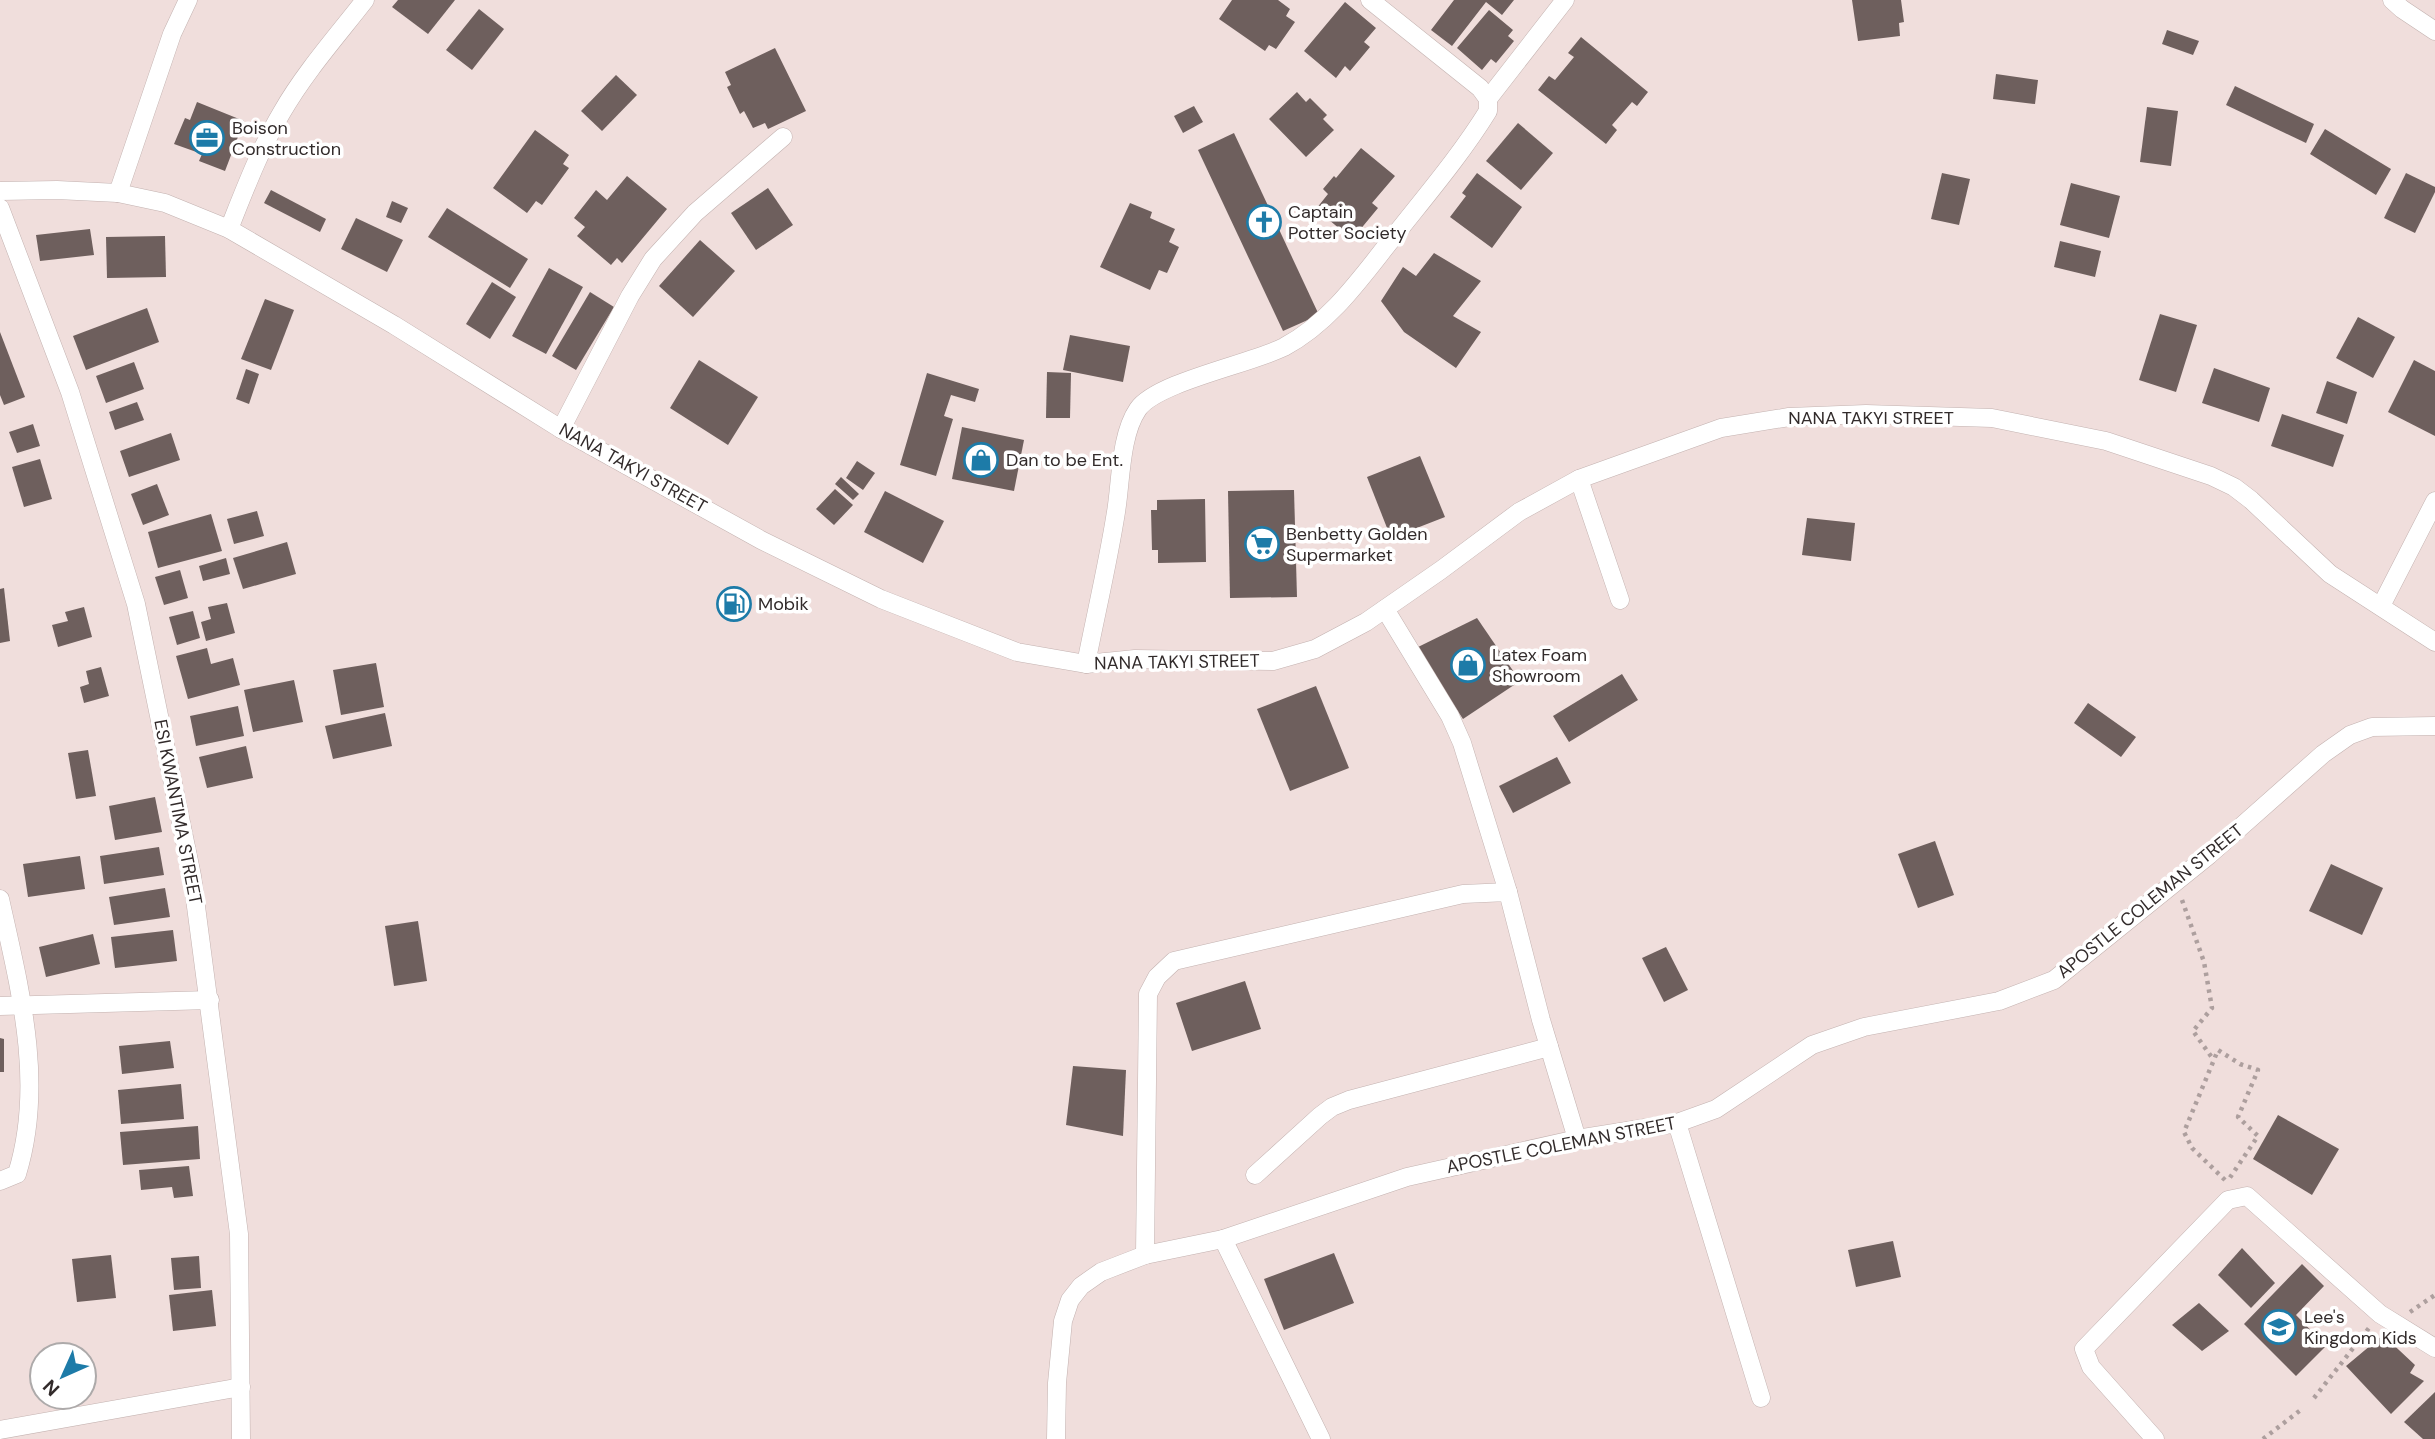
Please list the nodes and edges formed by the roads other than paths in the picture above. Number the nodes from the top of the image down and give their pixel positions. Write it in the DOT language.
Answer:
graph roads {
  1 [pos="188,0"];
  2 [pos="365,0"];
  3 [pos="1370,0"];
  4 [pos="1565,0"];
  5 [pos="2392,0"];
  6 [pos="2435,31"];
  7 [pos="1488,99"];
  8 [pos="783,137"];
  9 [pos="0,191"];
  10 [pos="118,193"];
  11 [pos="0,208"];
  12 [pos="229,229"];
  13 [pos="561,429"];
  14 [pos="1579,479"];
  15 [pos="2435,501"];
  16 [pos="1620,600"];
  17 [pos="2381,606"];
  18 [pos="1385,609"];
  19 [pos="2435,642"];
  20 [pos="1086,664"];
  21 [pos="2435,726"];
  22 [pos="1508,892"];
  23 [pos="0,899"];
  24 [pos="210,1000"];
  25 [pos="0,1006"];
  26 [pos="23,1006"];
  27 [pos="1549,1047"];
  28 [pos="1677,1123"];
  29 [pos="1577,1139"];
  30 [pos="1255,1175"];
  31 [pos="0,1181"];
  32 [pos="1223,1239"];
  33 [pos="1145,1255"];
  34 [pos="2435,1348"];
  35 [pos="241,1387"];
  36 [pos="1761,1398"];
  37 [pos="0,1430"];
  38 [pos="241,1439"];
  39 [pos="1056,1439"];
  40 [pos="1321,1439"];
  41 [pos="2155,1439"];
  1 -- 10 [label="street"];
  2 -- 12 [label="street"];
  3 -- 7 [label="street"];
  4 -- 7 [label="street"];
  5 -- 6 [label="street"];
  7 -- 20 [label="street"];
  8 -- 13 [label="street"];
  9 -- 10 [label="street, NANA TAKYI STREET"];
  10 -- 12 [label="street, NANA TAKYI STREET"];
  11 -- 24 [label="street, ESI KWANTIMA STREET"];
  12 -- 13 [label="street, NANA TAKYI STREET"];
  13 -- 20 [label="street, NANA TAKYI STREET"];
  14 -- 16 [label="street"];
  14 -- 17 [label="street, NANA TAKYI STREET"];
  14 -- 18 [label="street, NANA TAKYI STREET"];
  15 -- 17 [label="street"];
  17 -- 19 [label="street, NANA TAKYI STREET"];
  18 -- 20 [label="street, NANA TAKYI STREET"];
  18 -- 22 [label="street"];
  21 -- 28 [label="street, APOSTLE COLEMAN STREET"];
  22 -- 27 [label="street"];
  22 -- 33 [label="street"];
  23 -- 26 [label="street"];
  24 -- 26 [label="street"];
  24 -- 35 [label="street, ESI KWANTIMA STREET"];
  25 -- 26 [label="street"];
  26 -- 31 [label="street"];
  27 -- 29 [label="street"];
  27 -- 30 [label="street"];
  28 -- 29 [label="street, APOSTLE COLEMAN STREET"];
  28 -- 36 [label="street"];
  29 -- 32 [label="street, APOSTLE COLEMAN STREET"];
  32 -- 33 [label="street, APOSTLE COLEMAN STREET"];
  32 -- 40 [label="street"];
  33 -- 39 [label="street, APOSTLE COLEMAN STREET"];
  34 -- 41 [label="street"];
  35 -- 37 [label="street"];
  35 -- 38 [label="street, ESI KWANTIMA STREET"];
}
